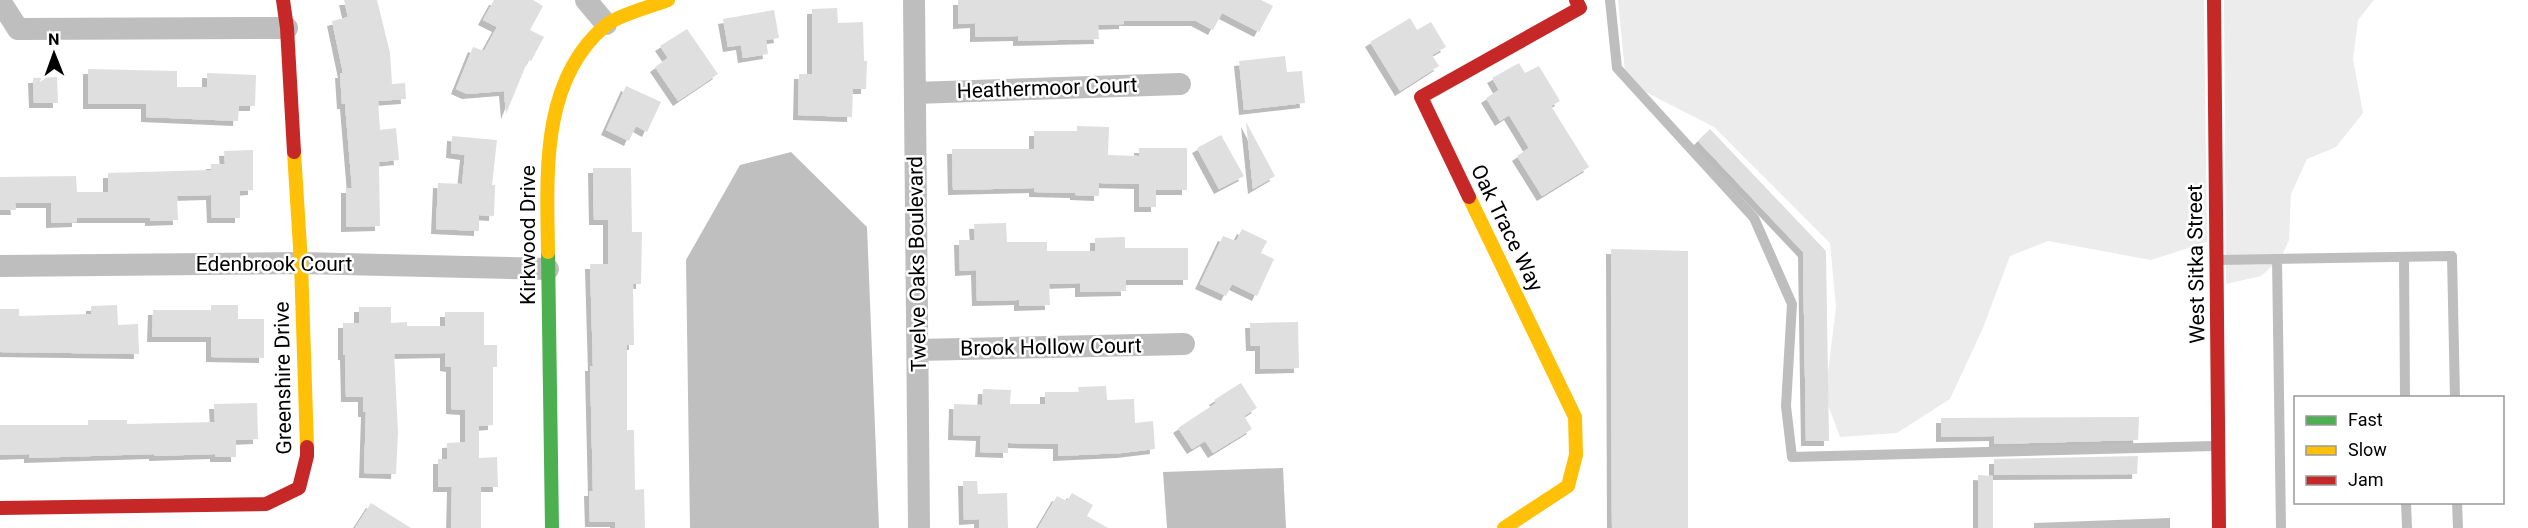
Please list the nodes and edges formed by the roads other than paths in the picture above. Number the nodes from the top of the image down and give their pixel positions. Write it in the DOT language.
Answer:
graph roads {
  1 [pos="283,0"];
  2 [pos="586,0"];
  3 [pos="668,0"];
  4 [pos="914,0"];
  5 [pos="1576,0"];
  6 [pos="1610,0"];
  7 [pos="2214,0"];
  8 [pos="0,1"];
  9 [pos="606,24"];
  10 [pos="287,28"];
  11 [pos="1180,84"];
  12 [pos="915,93"];
  13 [pos="2404,257"];
  14 [pos="2277,259"];
  15 [pos="2217,260"];
  16 [pos="301,263"];
  17 [pos="0,266"];
  18 [pos="548,269"];
  19 [pos="1184,344"];
  20 [pos="918,350"];
  21 [pos="2405,396"];
  22 [pos="2455,396"];
  23 [pos="2219,446"];
  24 [pos="2406,504"];
  25 [pos="2457,504"];
  26 [pos="0,508"];
  27 [pos="552,528"];
  28 [pos="920,528"];
  29 [pos="1504,528"];
  30 [pos="2220,528"];
  31 [pos="2281,528"];
  32 [pos="2407,528"];
  33 [pos="2458,528"];
  1 -- 10 [label="street, Greenshire Drive"];
  2 -- 9 [label="street"];
  3 -- 9 [label="street, Kirkwood Drive"];
  4 -- 12 [label="street, Twelve Oaks Boulevard"];
  5 -- 29 [label="street, Oak Trace Way"];
  6 -- 23 [label="lane"];
  7 -- 15 [label="street, West Sitka Street"];
  8 -- 10 [label="street"];
  9 -- 18 [label="street, Kirkwood Drive"];
  10 -- 16 [label="street, Greenshire Drive"];
  11 -- 12 [label="street, Heathermoor Court"];
  12 -- 20 [label="street, Twelve Oaks Boulevard"];
  13 -- 14 [label="lane"];
  13 -- 21 [label="lane"];
  13 -- 22 [label="lane"];
  14 -- 15 [label="lane"];
  14 -- 31 [label="lane"];
  15 -- 23 [label="street, West Sitka Street"];
  16 -- 17 [label="street, Edenbrook Court"];
  16 -- 18 [label="street, Edenbrook Court"];
  16 -- 26 [label="street, Greenshire Drive"];
  18 -- 27 [label="street, Kirkwood Drive"];
  19 -- 20 [label="street, Brook Hollow Court"];
  20 -- 28 [label="street, Twelve Oaks Boulevard"];
  23 -- 30 [label="street, West Sitka Street"];
  24 -- 32 [label="lane"];
  25 -- 33 [label="lane"];
}
